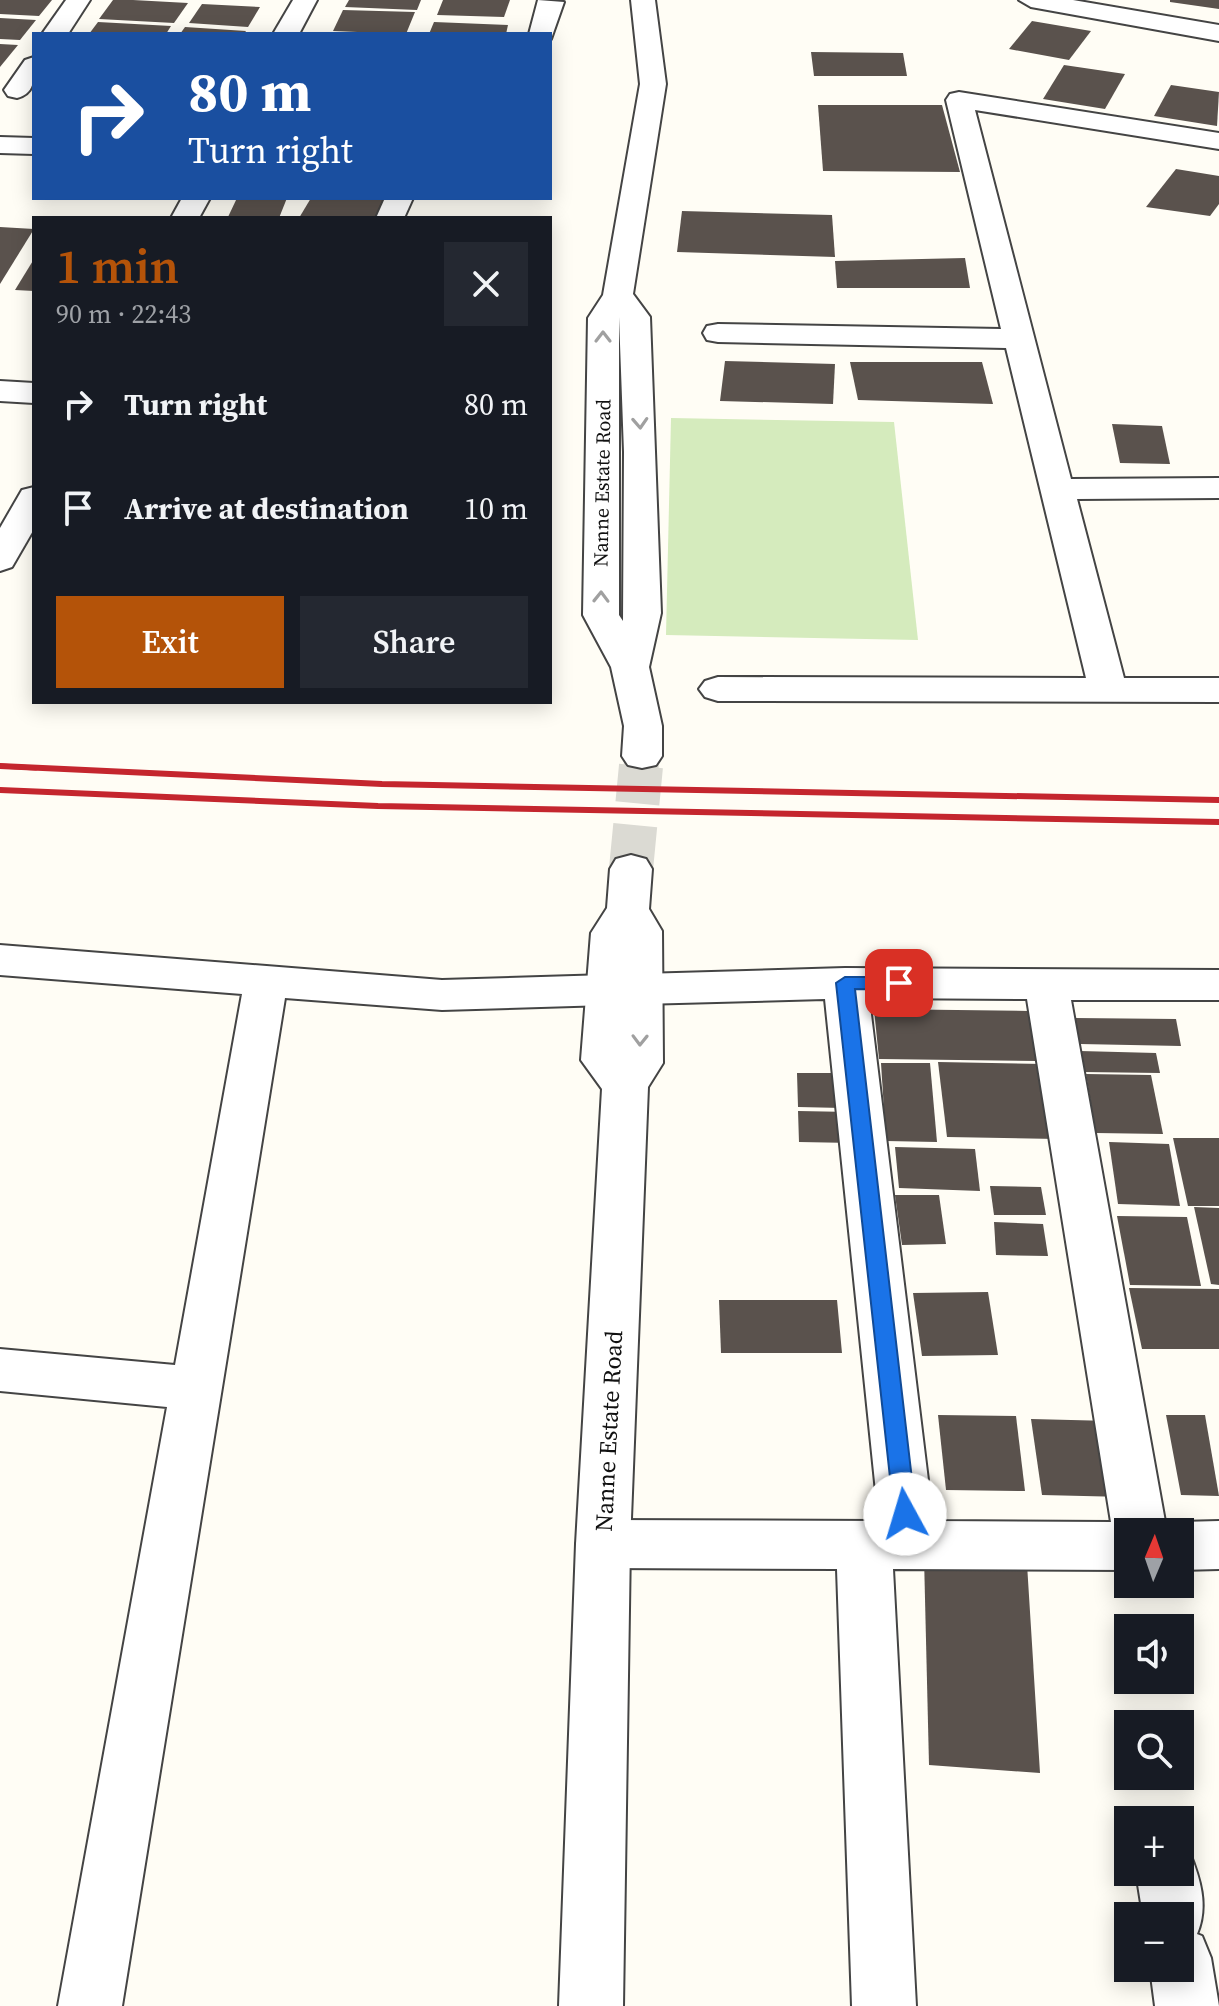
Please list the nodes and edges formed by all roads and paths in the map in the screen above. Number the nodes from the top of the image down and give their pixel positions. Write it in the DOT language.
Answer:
graph roads {
  1 [pos="78,0"];
  2 [pos="305,0"];
  3 [pos="550,0"];
  4 [pos="643,0"];
  5 [pos="1031,0"];
  6 [pos="56,32"];
  7 [pos="287,32"];
  8 [pos="543,32"];
  9 [pos="1219,33"];
  10 [pos="32,68"];
  11 [pos="17,90"];
  12 [pos="1219,141"];
  13 [pos="0,145"];
  14 [pos="32,146"];
  15 [pos="718,333"];
  16 [pos="1020,339"];
  17 [pos="0,391"];
  18 [pos="32,393"];
  19 [pos="1219,488"];
  20 [pos="1058,489"];
  21 [pos="32,501"];
  22 [pos="2,554"];
  23 [pos="718,689"];
  24 [pos="1219,690"];
  25 [pos="1108,691"];
  26 [pos="642,756"];
  27 [pos="630,889"];
  28 [pos="0,960"];
  29 [pos="266,981"];
  30 [pos="845,983"];
  31 [pos="1047,985"];
  32 [pos="1219,985"];
  33 [pos="624,989"];
  34 [pos="0,1370"];
  35 [pos="196,1388"];
  36 [pos="1138,1518"];
  37 [pos="603,1544"];
  38 [pos="887,1545"];
  39 [pos="1219,1545"];
  40 [pos="1114,1546"];
  41 [pos="1194,1546"];
  42 [pos="1184,1982"];
  43 [pos="90,2006"];
  44 [pos="591,2006"];
  45 [pos="884,2006"];
  46 [pos="1187,2006"];
  1 -- 6 [label="street"];
  2 -- 7 [label="street"];
  3 -- 8 [label="street"];
  4 -- 26 [label="street, Nanne Estate Road"];
  5 -- 9 [label="street"];
  10 -- 11 [label="street"];
  12 -- 16 [label="street"];
  13 -- 14 [label="street"];
  15 -- 16 [label="street"];
  16 -- 20 [label="street"];
  17 -- 18 [label="street"];
  19 -- 20 [label="street"];
  20 -- 25 [label="street"];
  21 -- 22 [label="street"];
  23 -- 25 [label="street"];
  24 -- 25 [label="street"];
  27 -- 33 [label="street, Nanne Estate Road"];
  28 -- 29 [label="street"];
  29 -- 33 [label="street"];
  29 -- 35 [label="street"];
  30 -- 31 [label="street"];
  30 -- 33 [label="street"];
  30 -- 38 [label="street"];
  31 -- 32 [label="street"];
  31 -- 36 [label="street"];
  33 -- 37 [label="street, Nanne Estate Road"];
  34 -- 35 [label="street"];
  35 -- 43 [label="street"];
  37 -- 38 [label="street"];
  37 -- 44 [label="street, Nanne Estate Road"];
  38 -- 40 [label="street"];
  38 -- 45 [label="street"];
  39 -- 41 [label="street"];
  42 -- 46 [label="street"];
}
